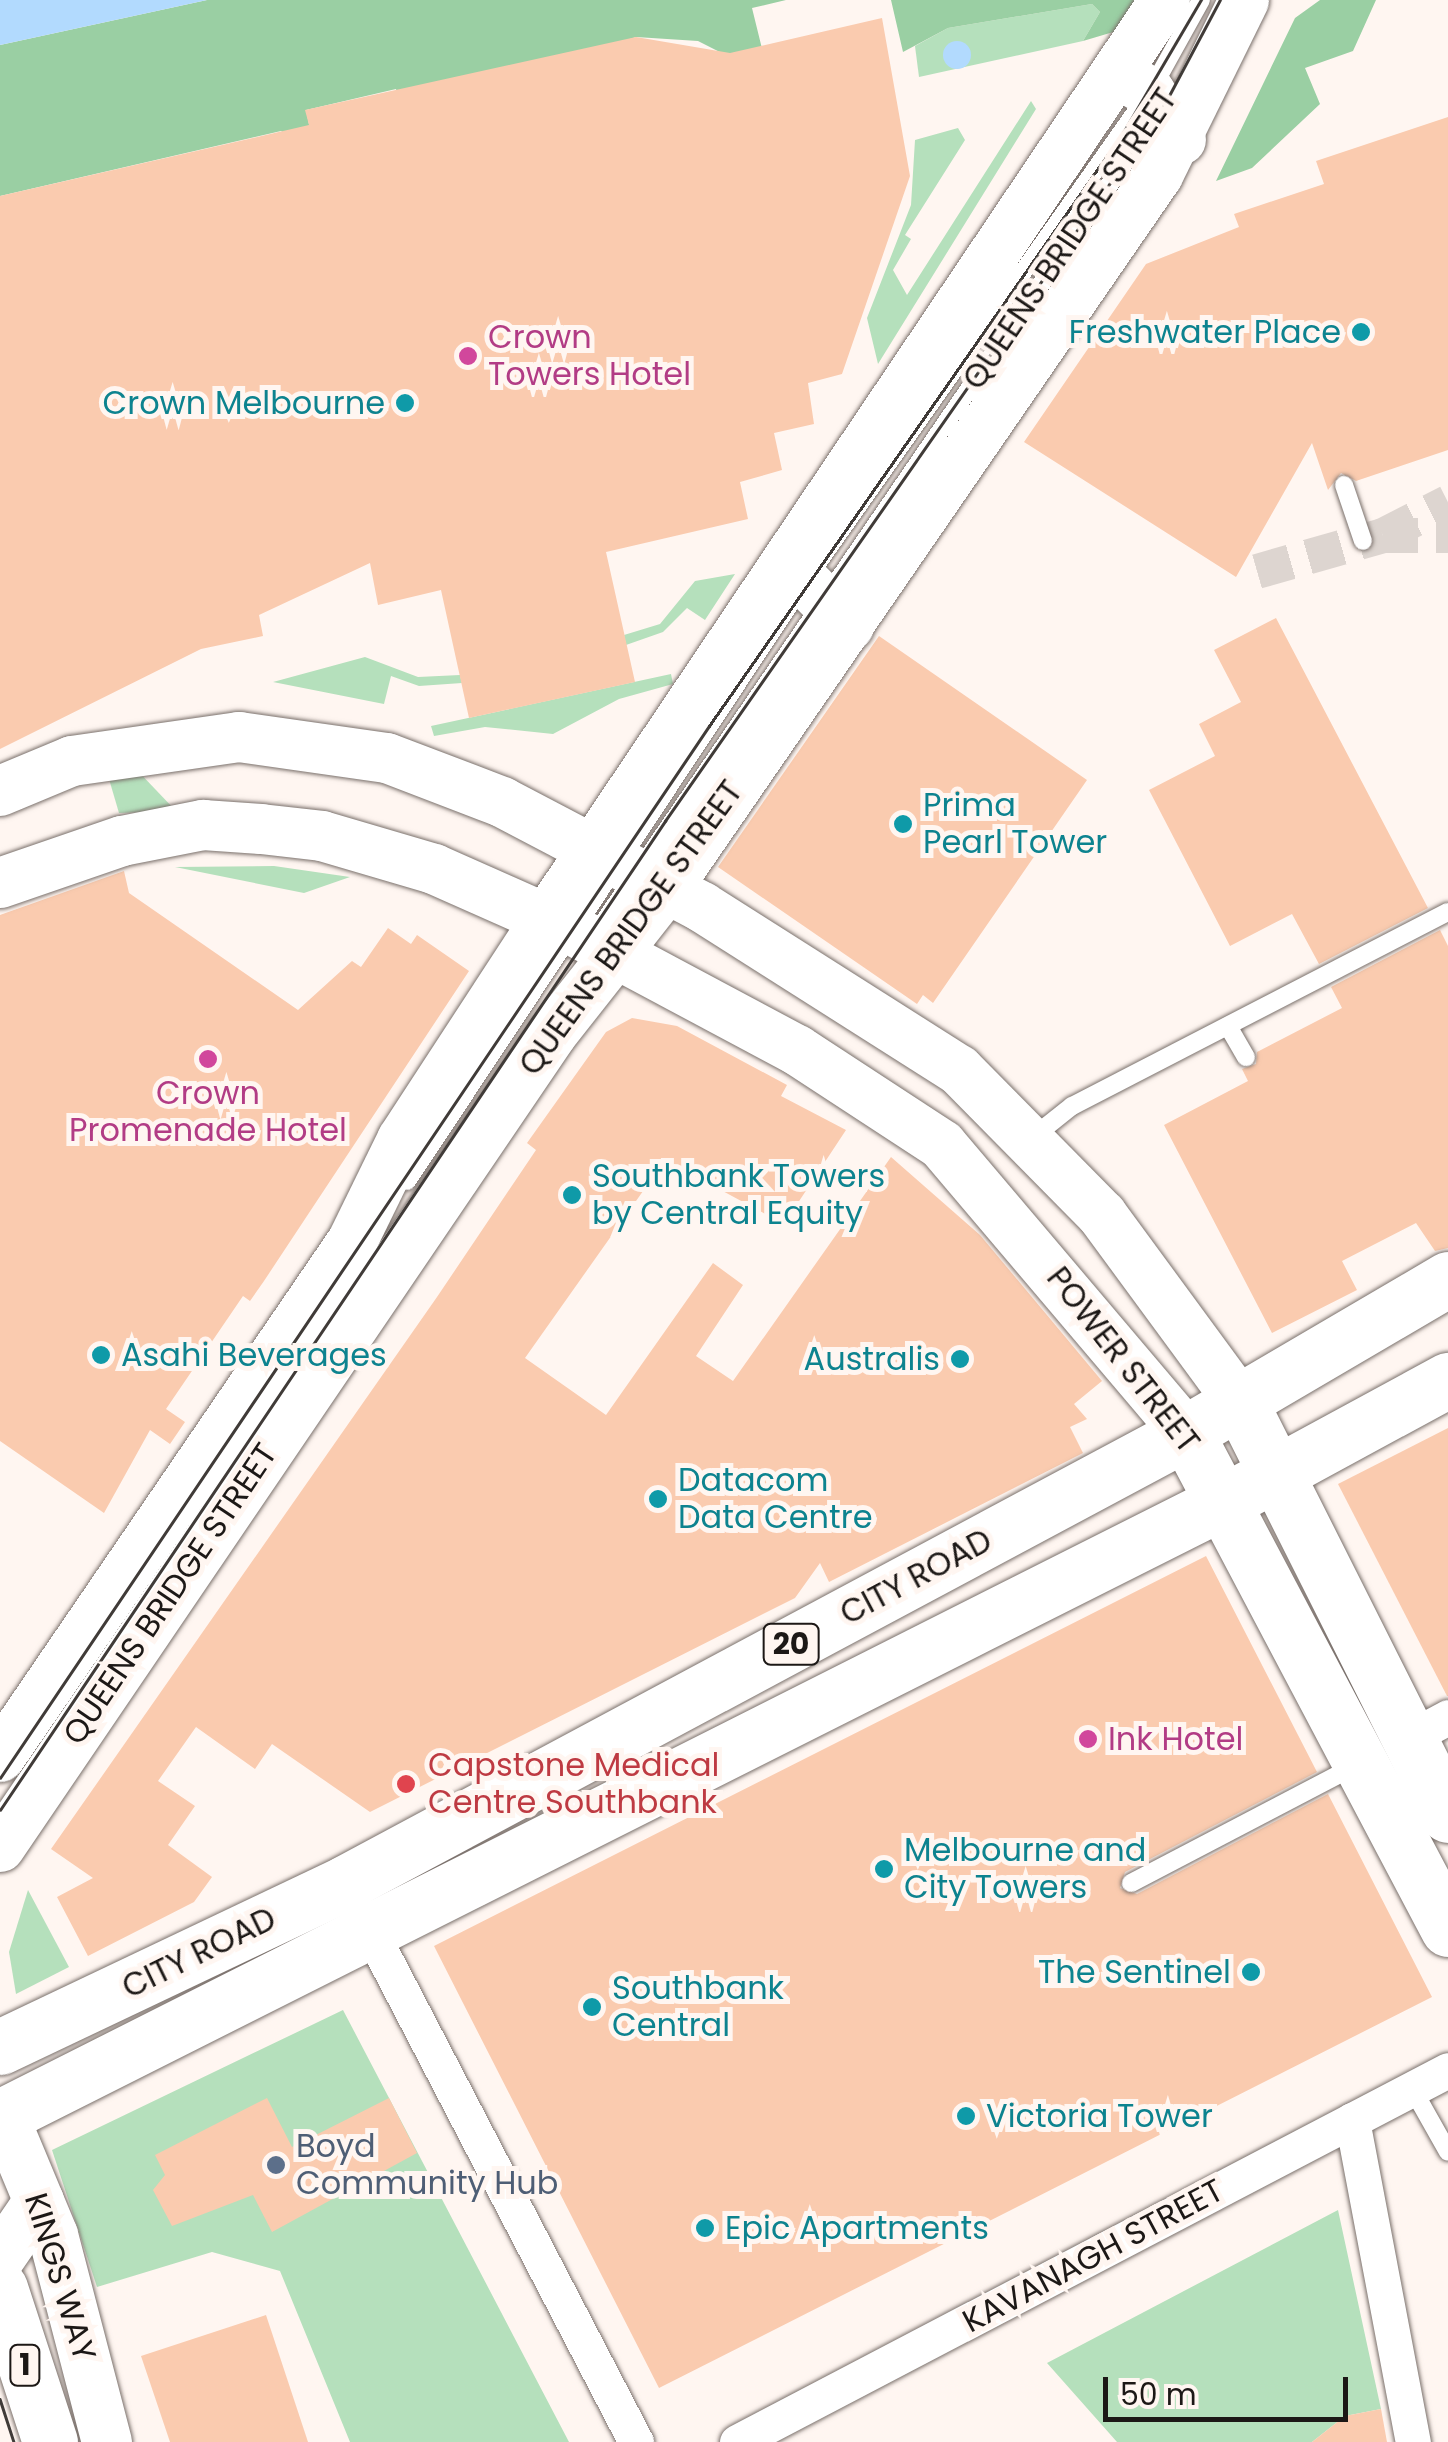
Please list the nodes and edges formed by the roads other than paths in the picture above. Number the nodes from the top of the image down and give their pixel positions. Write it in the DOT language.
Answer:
graph roads {
  1 [pos="1164,0"];
  2 [pos="1201,0"];
  3 [pos="1220,0"];
  4 [pos="1244,0"];
  5 [pos="1152,103"];
  6 [pos="1344,485"];
  7 [pos="1363,541"];
  8 [pos="817,590"];
  9 [pos="0,792"];
  10 [pos="628,869"];
  11 [pos="0,882"];
  12 [pos="1448,912"];
  13 [pos="582,936"];
  14 [pos="1228,1026"];
  15 [pos="1246,1057"];
  16 [pos="1032,1137"];
  17 [pos="1448,1279"];
  18 [pos="1448,1380"];
  19 [pos="1241,1404"];
  20 [pos="1186,1432"];
  21 [pos="1277,1472"];
  22 [pos="1226,1500"];
  23 [pos="1406,1739"];
  24 [pos="0,1757"];
  25 [pos="0,1775"];
  26 [pos="0,1812"];
  27 [pos="1448,1816"];
  28 [pos="0,1847"];
  29 [pos="345,1883"];
  30 [pos="1131,1883"];
  31 [pos="1448,1929"];
  32 [pos="374,1936"];
  33 [pos="0,2047"];
  34 [pos="1448,2070"];
  35 [pos="1412,2088"];
  36 [pos="1,2113"];
  37 [pos="1352,2120"];
  38 [pos="1448,2152"];
  39 [pos="39,2200"];
  40 [pos="0,2258"];
  41 [pos="0,2288"];
  42 [pos="50,2442"];
  43 [pos="107,2442"];
  44 [pos="636,2442"];
  45 [pos="737,2442"];
  46 [pos="1413,2442"];
  1 -- 5 [label="street, QUEENS BRIDGE STREET"];
  2 -- 5 [label="lane, QUEENS BRIDGE STREET"];
  3 -- 5 [label="lane, QUEENS BRIDGE STREET"];
  4 -- 5 [label="street, QUEENS BRIDGE STREET"];
  5 -- 8 [label="street, QUEENS BRIDGE STREET"];
  5 -- 8 [label="street, QUEENS BRIDGE STREET"];
  6 -- 7 [label="lane"];
  8 -- 10 [label="street, QUEENS BRIDGE STREET"];
  8 -- 10 [label="street, QUEENS BRIDGE STREET"];
  9 -- 10 [label="street, POWER STREET"];
  10 -- 13 [label="street, QUEENS BRIDGE STREET"];
  10 -- 13 [label="street, QUEENS BRIDGE STREET"];
  10 -- 16 [label="street, POWER STREET"];
  11 -- 13 [label="street, POWER STREET"];
  12 -- 14 [label="lane"];
  13 -- 20 [label="street, POWER STREET"];
  13 -- 24 [label="street, QUEENS BRIDGE STREET"];
  13 -- 25 [label="lane, QUEENS BRIDGE STREET"];
  13 -- 26 [label="lane, QUEENS BRIDGE STREET"];
  13 -- 28 [label="street, QUEENS BRIDGE STREET"];
  14 -- 15 [label="lane"];
  14 -- 16 [label="lane"];
  16 -- 19 [label="street, POWER STREET"];
  17 -- 19 [label="main road, CITY ROAD / 20"];
  18 -- 21 [label="main road, CITY ROAD / 20"];
  19 -- 20 [label="main road, CITY ROAD / 20"];
  19 -- 21 [label="main road, POWER STREET"];
  20 -- 22 [label="main road, POWER STREET"];
  20 -- 29 [label="main road, CITY ROAD / 20"];
  21 -- 22 [label="main road, CITY ROAD / 20"];
  21 -- 23 [label="main road, POWER STREET"];
  22 -- 23 [label="main road, POWER STREET"];
  22 -- 32 [label="main road, CITY ROAD / 20"];
  23 -- 27 [label="main road, POWER STREET"];
  23 -- 30 [label="lane"];
  23 -- 31 [label="main road, POWER STREET"];
  29 -- 32 [label="street"];
  29 -- 33 [label="main road, CITY ROAD / 20"];
  32 -- 36 [label="main road, CITY ROAD / 20"];
  32 -- 44 [label="street"];
  34 -- 35 [label="street, KAVANAGH STREET"];
  35 -- 37 [label="street, KAVANAGH STREET"];
  35 -- 38 [label="lane"];
  36 -- 39 [label="street, KINGS WAY"];
  37 -- 45 [label="street, KAVANAGH STREET"];
  37 -- 46 [label="street"];
  39 -- 40 [label="street"];
  39 -- 43 [label="street, KINGS WAY"];
  41 -- 42 [label="main road, KINGS WAY / 1"];
}
